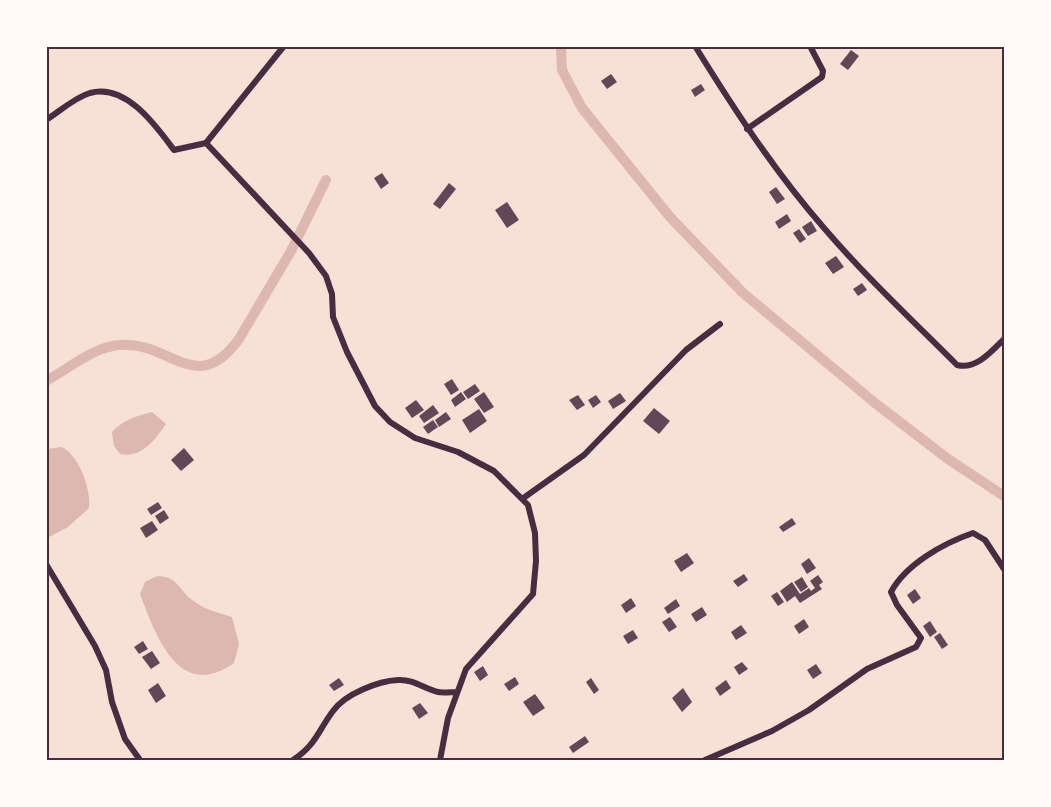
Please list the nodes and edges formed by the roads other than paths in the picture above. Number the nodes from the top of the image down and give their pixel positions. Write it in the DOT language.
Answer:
graph roads {
  1 [pos="284,46"];
  2 [pos="695,46"];
  3 [pos="810,46"];
  4 [pos="46,120"];
  5 [pos="747,129"];
  6 [pos="206,143"];
  7 [pos="720,324"];
  8 [pos="1005,339"];
  9 [pos="522,499"];
  10 [pos="46,564"];
  11 [pos="1005,569"];
  12 [pos="456,692"];
  13 [pos="140,760"];
  14 [pos="293,760"];
  15 [pos="440,760"];
  16 [pos="705,760"];
  1 -- 6 [label="street"];
  2 -- 5 [label="street"];
  3 -- 5 [label="street"];
  4 -- 6 [label="street"];
  5 -- 8 [label="street"];
  6 -- 9 [label="street"];
  7 -- 9 [label="street"];
  9 -- 12 [label="street"];
  10 -- 13 [label="street"];
  11 -- 16 [label="street"];
  12 -- 14 [label="street"];
  12 -- 15 [label="street"];
}
